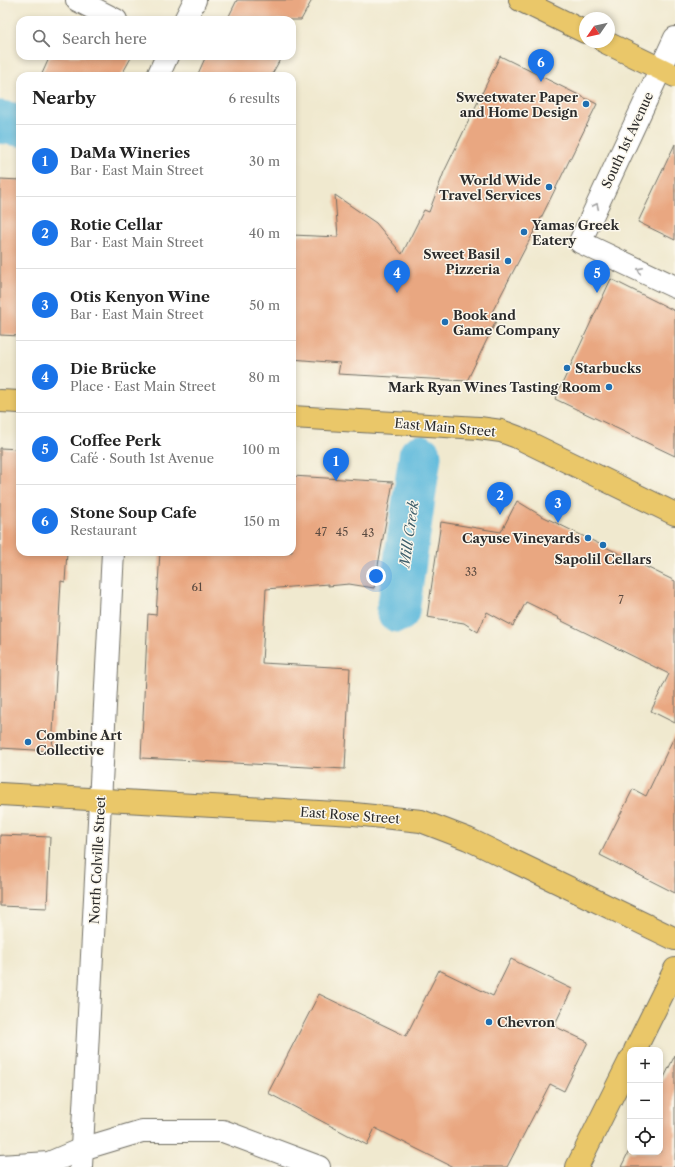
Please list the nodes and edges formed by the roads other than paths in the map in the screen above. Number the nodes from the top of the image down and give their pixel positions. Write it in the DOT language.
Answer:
graph roads {
  1 [pos="77,0"];
  2 [pos="196,0"];
  3 [pos="520,0"];
  4 [pos="108,16"];
  5 [pos="187,16"];
  6 [pos="579,29"];
  7 [pos="675,38"];
  8 [pos="615,47"];
  9 [pos="165,60"];
  10 [pos="160,72"];
  11 [pos="668,72"];
  12 [pos="675,287"];
  13 [pos="0,401"];
  14 [pos="16,402"];
  15 [pos="296,417"];
  16 [pos="675,514"];
  17 [pos="113,556"];
  18 [pos="0,794"];
  19 [pos="100,799"];
  20 [pos="675,939"];
  21 [pos="675,969"];
  22 [pos="636,1047"];
  23 [pos="627,1066"];
  24 [pos="82,1158"];
  25 [pos="0,1166"];
  26 [pos="319,1167"];
  27 [pos="577,1167"];
  1 -- 4 [label="street"];
  2 -- 5 [label="street"];
  3 -- 6 [label="main road"];
  7 -- 11 [label="street, South 1st Avenue"];
  8 -- 11 [label="main road"];
  9 -- 10 [label="street"];
  12 -- 11 [label="street, South 1st Avenue, one-way"];
  13 -- 14 [label="main road"];
  15 -- 16 [label="main road, East Main Street"];
  17 -- 19 [label="street, North Colville Street"];
  18 -- 19 [label="main road, East Rose Street"];
  19 -- 20 [label="main road, East Rose Street"];
  19 -- 24 [label="street, North Colville Street"];
  21 -- 22 [label="main road"];
  23 -- 27 [label="main road"];
  24 -- 25 [label="street"];
  24 -- 26 [label="street"];
}
